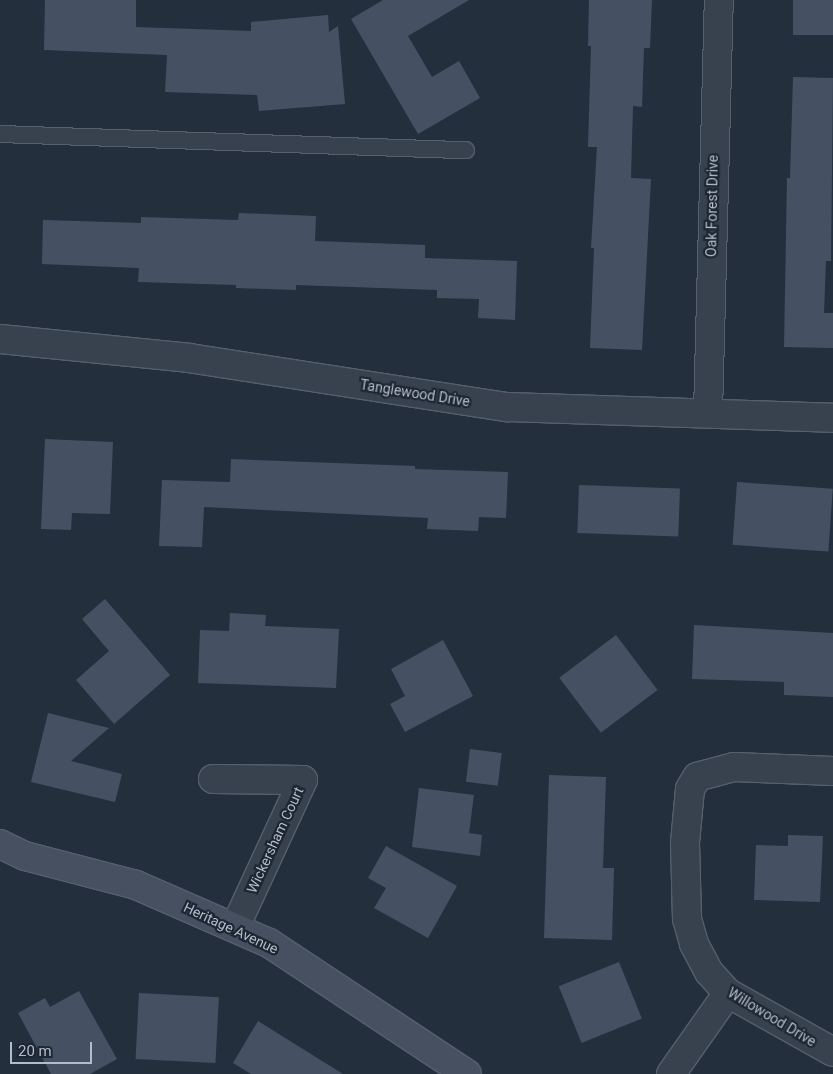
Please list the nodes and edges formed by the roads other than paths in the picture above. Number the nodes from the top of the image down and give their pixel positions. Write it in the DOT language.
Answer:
graph roads {
  1 [pos="719,0"];
  2 [pos="0,134"];
  3 [pos="466,150"];
  4 [pos="0,339"];
  5 [pos="708,413"];
  6 [pos="833,418"];
  7 [pos="833,771"];
  8 [pos="213,779"];
  9 [pos="0,844"];
  10 [pos="12,857"];
  11 [pos="235,927"];
  12 [pos="728,993"];
  13 [pos="833,1052"];
  14 [pos="467,1074"];
  15 [pos="671,1074"];
  1 -- 5 [label="street, Oak Forest Drive"];
  2 -- 3 [label="lane"];
  4 -- 5 [label="street, Tanglewood Drive"];
  5 -- 6 [label="street, Tanglewood Drive"];
  7 -- 12 [label="street, Willowood Drive"];
  8 -- 11 [label="street, Wickersham Court"];
  9 -- 10 [label="street, Heritage Avenue"];
  10 -- 11 [label="street, Heritage Avenue"];
  11 -- 14 [label="street, Heritage Avenue"];
  12 -- 13 [label="street, Willowood Drive"];
  12 -- 15 [label="street"];
}
